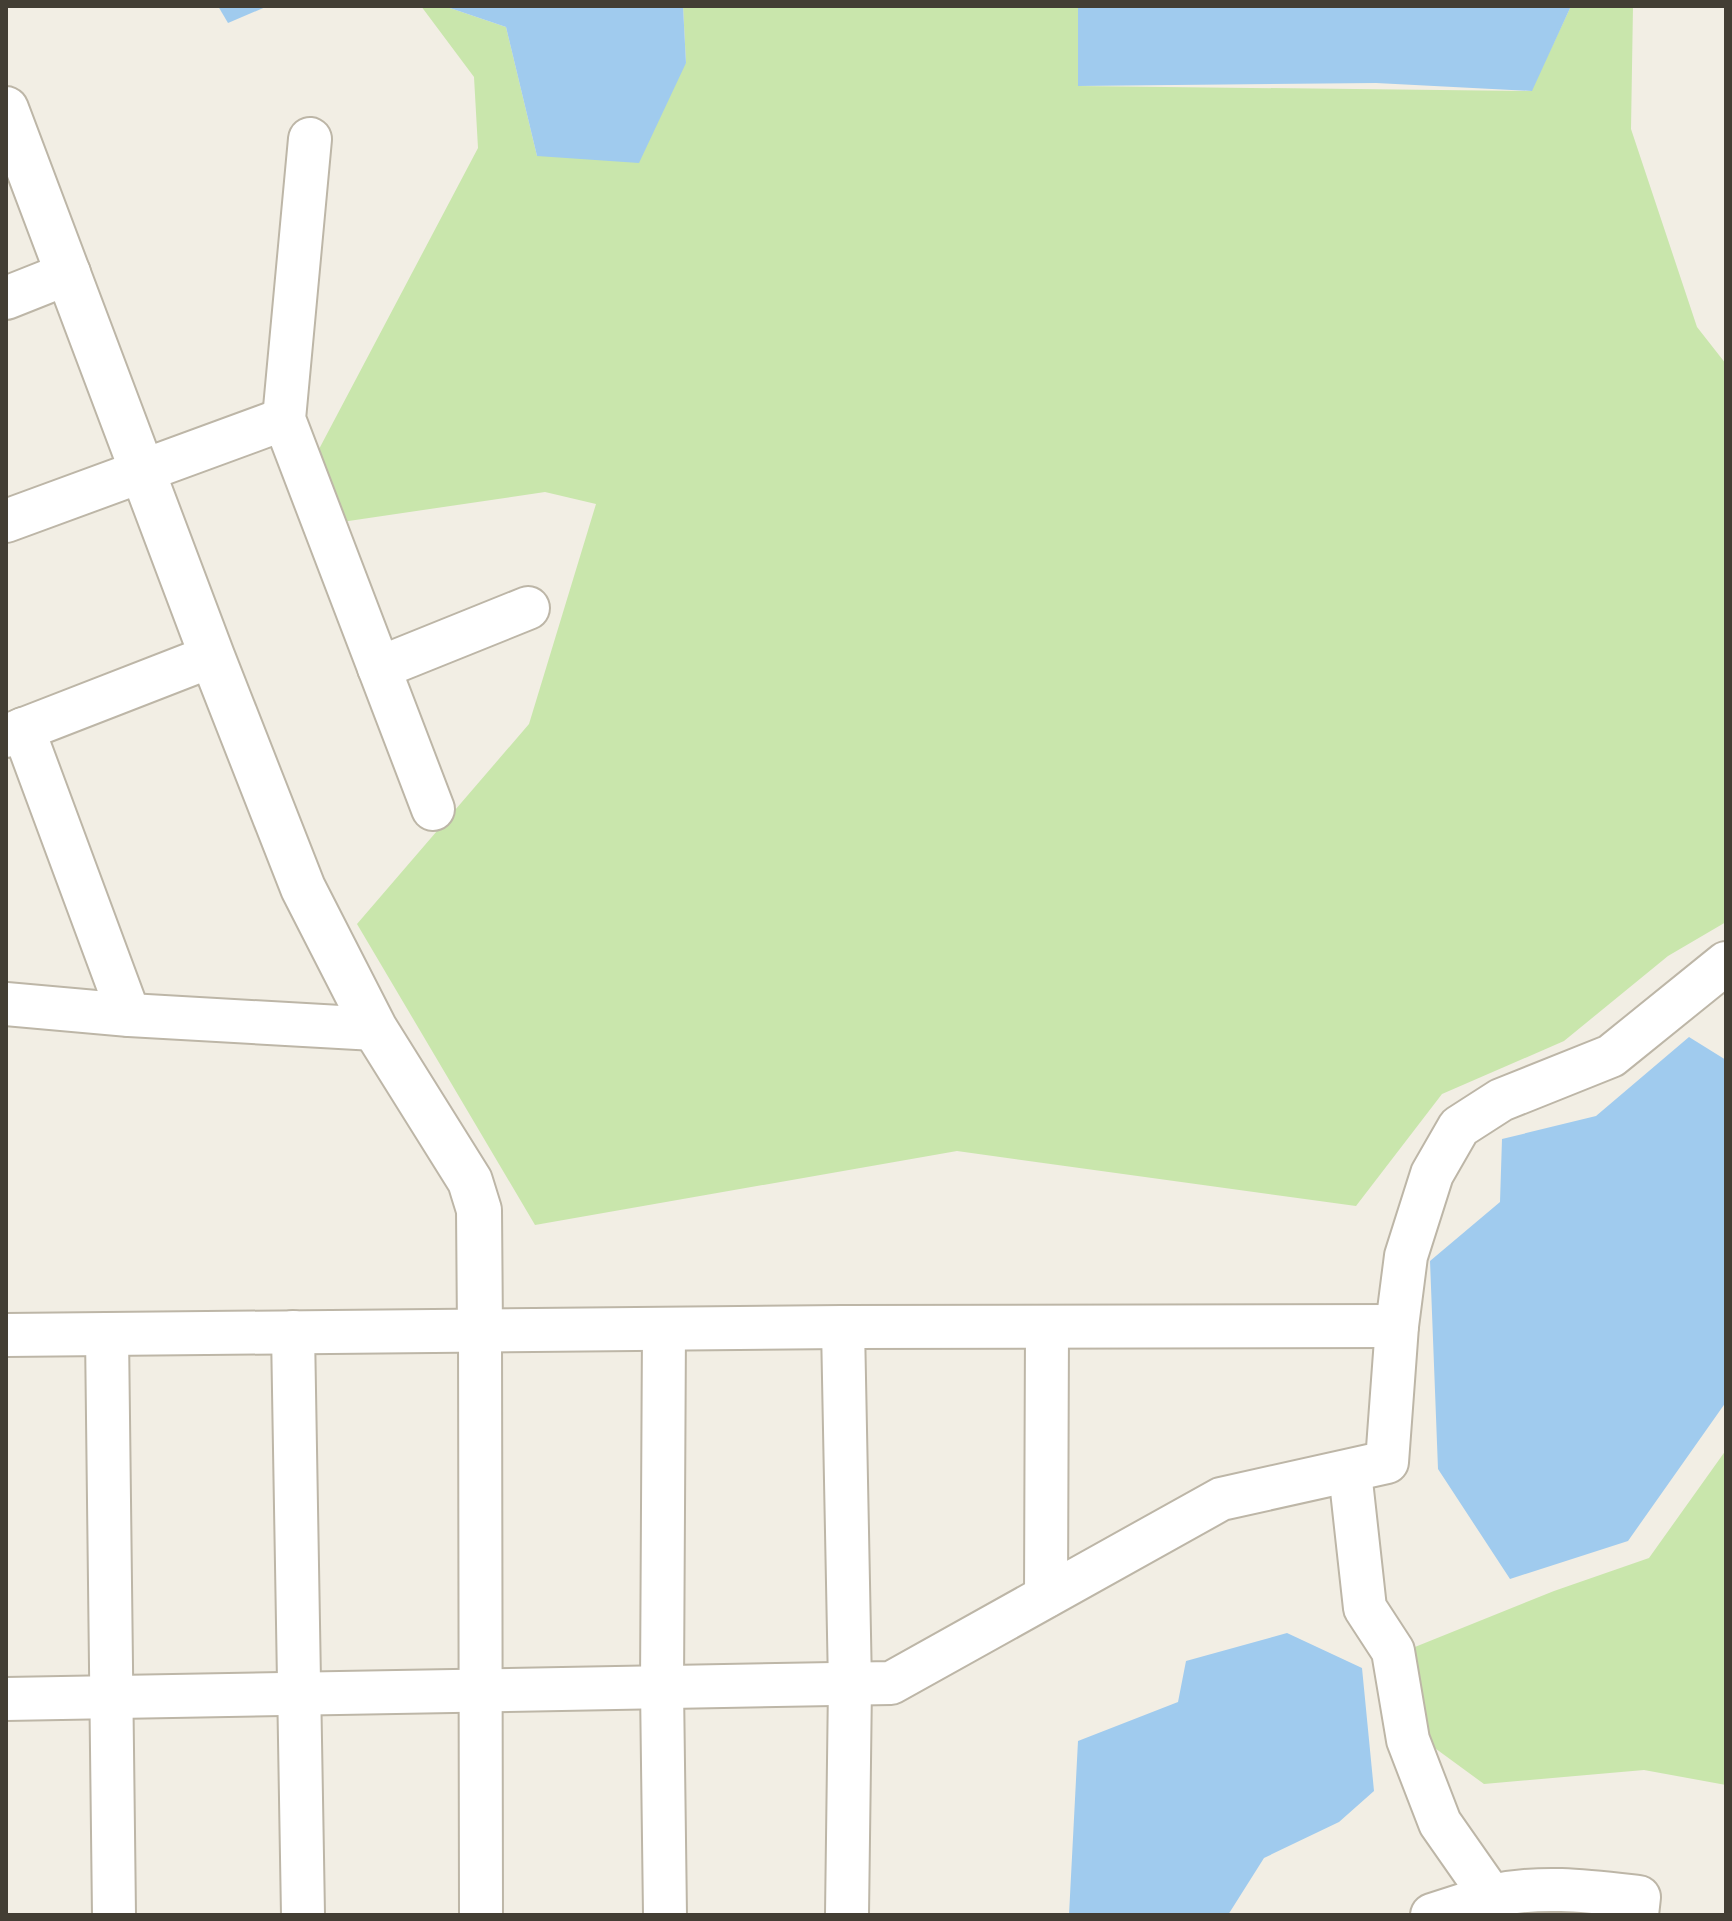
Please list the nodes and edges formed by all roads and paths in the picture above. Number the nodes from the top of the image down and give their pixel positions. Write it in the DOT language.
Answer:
graph roads {
  1 [pos="6,109"];
  2 [pos="310,139"];
  3 [pos="69,273"];
  4 [pos="6,298"];
  5 [pos="284,419"];
  6 [pos="142,469"];
  7 [pos="6,521"];
  8 [pos="528,608"];
  9 [pos="212,656"];
  10 [pos="379,668"];
  11 [pos="14,733"];
  12 [pos="433,809"];
  13 [pos="1726,963"];
  14 [pos="6,1004"];
  15 [pos="129,1015"];
  16 [pos="375,1029"];
  17 [pos="1397,1326"];
  18 [pos="843,1327"];
  19 [pos="1047,1328"];
  20 [pos="664,1329"];
  21 [pos="480,1330"];
  22 [pos="293,1332"];
  23 [pos="107,1334"];
  24 [pos="6,1335"];
  25 [pos="1350,1472"];
  26 [pos="1046,1596"];
  27 [pos="850,1685"];
  28 [pos="662,1688"];
  29 [pos="481,1691"];
  30 [pos="299,1694"];
  31 [pos="111,1697"];
  32 [pos="6,1699"];
  33 [pos="1491,1906"];
  34 [pos="114,1915"];
  35 [pos="303,1915"];
  36 [pos="481,1915"];
  37 [pos="665,1915"];
  38 [pos="847,1915"];
  39 [pos="1432,1915"];
  40 [pos="1637,1915"];
  1 -- 3 [label="street"];
  2 -- 5 [label="street"];
  3 -- 4 [label="street"];
  3 -- 6 [label="street"];
  5 -- 6 [label="street"];
  5 -- 10 [label="street"];
  6 -- 7 [label="street"];
  6 -- 9 [label="street"];
  8 -- 10 [label="street"];
  9 -- 11 [label="street"];
  9 -- 16 [label="street"];
  10 -- 12 [label="street"];
  11 -- 15 [label="street"];
  13 -- 17 [label="street"];
  14 -- 15 [label="street"];
  15 -- 16 [label="street"];
  16 -- 21 [label="street"];
  17 -- 19 [label="street"];
  17 -- 25 [label="street"];
  18 -- 19 [label="street"];
  18 -- 20 [label="street"];
  18 -- 27 [label="street"];
  19 -- 26 [label="street"];
  20 -- 21 [label="street"];
  20 -- 28 [label="street"];
  21 -- 22 [label="street"];
  21 -- 29 [label="street"];
  22 -- 23 [label="street"];
  22 -- 30 [label="street"];
  23 -- 24 [label="street"];
  23 -- 31 [label="street"];
  25 -- 26 [label="street"];
  25 -- 33 [label="street"];
  26 -- 27 [label="street"];
  27 -- 28 [label="street"];
  27 -- 38 [label="street"];
  28 -- 29 [label="street"];
  28 -- 37 [label="street"];
  29 -- 30 [label="street"];
  29 -- 36 [label="street"];
  30 -- 31 [label="street"];
  30 -- 35 [label="street"];
  31 -- 32 [label="street"];
  31 -- 34 [label="street"];
  33 -- 39 [label="street"];
  33 -- 40 [label="street"];
}
